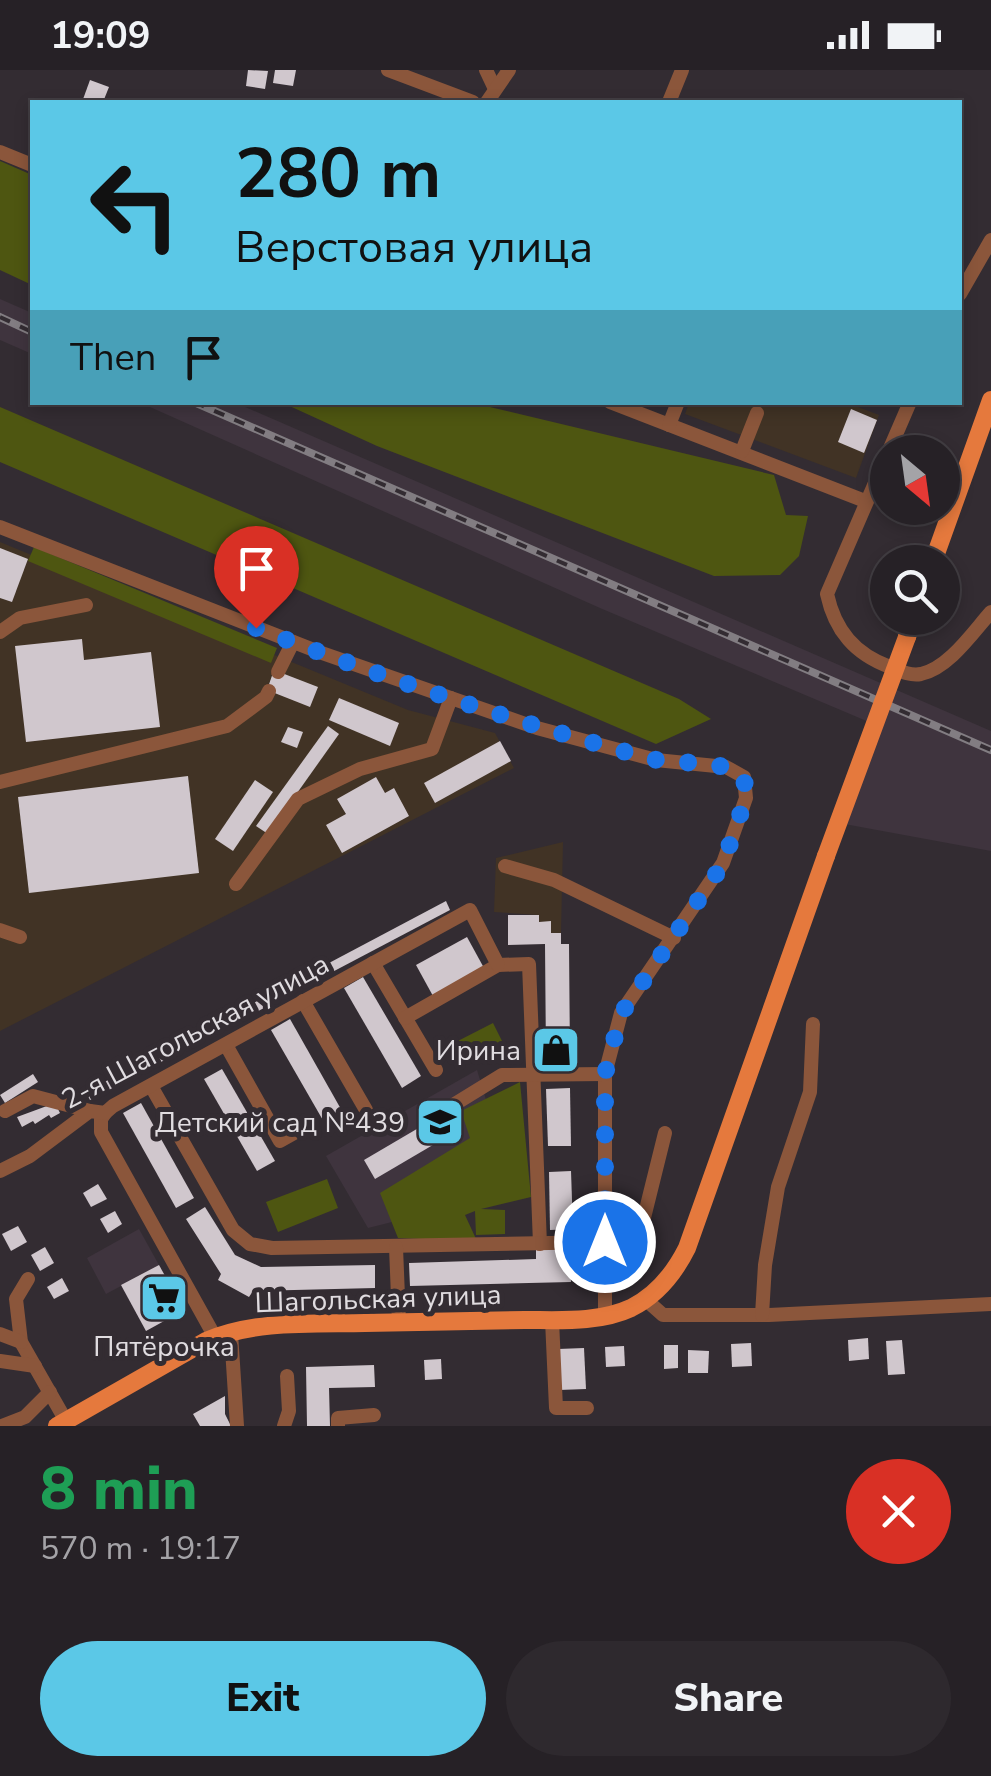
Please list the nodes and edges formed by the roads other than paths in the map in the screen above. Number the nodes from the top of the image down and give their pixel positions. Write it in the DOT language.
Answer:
graph roads {
  1 [pos="388,70"];
  2 [pos="486,70"];
  3 [pos="509,70"];
  4 [pos="682,70"];
  5 [pos="491,96"];
  6 [pos="469,100"];
  7 [pos="670,100"];
  8 [pos="0,152"];
  9 [pos="30,164"];
  10 [pos="991,240"];
  11 [pos="962,291"];
  12 [pos="991,400"];
  13 [pos="618,405"];
  14 [pos="677,405"];
  15 [pos="909,405"];
  16 [pos="757,413"];
  17 [pos="669,425"];
  18 [pos="742,451"];
  19 [pos="865,501"];
  20 [pos="0,527"];
  21 [pos="939,545"];
  22 [pos="86,604"];
  23 [pos="991,612"];
  24 [pos="0,632"];
  25 [pos="907,635"];
  26 [pos="293,642"];
  27 [pos="278,672"];
  28 [pos="269,691"];
  29 [pos="451,698"];
  30 [pos="0,782"];
  31 [pos="505,866"];
  32 [pos="236,884"];
  33 [pos="0,930"];
  34 [pos="20,937"];
  35 [pos="674,938"];
  36 [pos="373,963"];
  37 [pos="498,965"];
  38 [pos="302,1001"];
  39 [pos="405,1018"];
  40 [pos="813,1024"];
  41 [pos="226,1045"];
  42 [pos="436,1070"];
  43 [pos="605,1074"];
  44 [pos="534,1075"];
  45 [pos="152,1086"];
  46 [pos="450,1106"];
  47 [pos="366,1110"];
  48 [pos="5,1111"];
  49 [pos="98,1112"];
  50 [pos="305,1127"];
  51 [pos="665,1133"];
  52 [pos="0,1170"];
  53 [pos="605,1226"];
  54 [pos="642,1226"];
  55 [pos="605,1242"];
  56 [pos="540,1244"];
  57 [pos="396,1247"];
  58 [pos="632,1266"];
  59 [pos="28,1279"];
  60 [pos="645,1299"];
  61 [pos="991,1304"];
  62 [pos="762,1315"];
  63 [pos="605,1316"];
  64 [pos="552,1320"];
  65 [pos="400,1322"];
  66 [pos="0,1334"];
  67 [pos="223,1335"];
  68 [pos="22,1342"];
  69 [pos="0,1361"];
  70 [pos="35,1366"];
  71 [pos="288,1376"];
  72 [pos="50,1392"];
  73 [pos="587,1408"];
  74 [pos="374,1415"];
  75 [pos="62,1423"];
  76 [pos="2,1426"];
  77 [pos="238,1426"];
  78 [pos="284,1426"];
  79 [pos="338,1426"];
  1 -- 6 [label="street"];
  2 -- 5 [label="street"];
  3 -- 5 [label="street"];
  4 -- 7 [label="street"];
  8 -- 9 [label="street"];
  10 -- 11 [label="street"];
  12 -- 21 [label="main road"];
  13 -- 17 [label="street"];
  14 -- 17 [label="street"];
  15 -- 19 [label="street"];
  16 -- 18 [label="street"];
  17 -- 18 [label="street"];
  18 -- 19 [label="street"];
  19 -- 23 [label="street"];
  20 -- 26 [label="street"];
  22 -- 24 [label="street"];
  25 -- 60 [label="main road, bridge"];
  26 -- 27 [label="street"];
  26 -- 29 [label="street"];
  28 -- 30 [label="street"];
  29 -- 32 [label="street"];
  29 -- 35 [label="street"];
  31 -- 35 [label="street"];
  33 -- 34 [label="street"];
  35 -- 43 [label="street"];
  36 -- 37 [label="street, 2-я Шагольская улица"];
  36 -- 38 [label="street, 2-я Шагольская улица"];
  36 -- 39 [label="street"];
  37 -- 39 [label="street"];
  37 -- 44 [label="street"];
  38 -- 41 [label="street, 2-я Шагольская улица"];
  38 -- 47 [label="street"];
  39 -- 42 [label="street"];
  40 -- 62 [label="street"];
  41 -- 45 [label="street, 2-я Шагольская улица"];
  41 -- 50 [label="street"];
  43 -- 44 [label="street"];
  43 -- 53 [label="street"];
  44 -- 46 [label="street"];
  44 -- 56 [label="street"];
  45 -- 49 [label="street, 2-я Шагольская улица"];
  45 -- 57 [label="street"];
  48 -- 49 [label="street"];
  49 -- 52 [label="street, 2-я Шагольская улица"];
  49 -- 67 [label="street"];
  51 -- 54 [label="street"];
  53 -- 54 [label="street"];
  53 -- 55 [label="street"];
  54 -- 58 [label="street"];
  55 -- 56 [label="street"];
  55 -- 63 [label="street"];
  56 -- 57 [label="street"];
  57 -- 65 [label="street"];
  59 -- 68 [label="street"];
  60 -- 62 [label="street"];
  60 -- 63 [label="main road, Шагольская улица"];
  61 -- 62 [label="street"];
  63 -- 64 [label="main road, Шагольская улица"];
  64 -- 65 [label="main road, Шагольская улица"];
  64 -- 73 [label="street"];
  65 -- 67 [label="main road, Шагольская улица"];
  66 -- 68 [label="street"];
  67 -- 75 [label="main road, Шагольская улица"];
  67 -- 77 [label="street"];
  68 -- 70 [label="street"];
  69 -- 70 [label="street"];
  70 -- 72 [label="street"];
  71 -- 78 [label="street"];
  72 -- 75 [label="street"];
  72 -- 76 [label="street"];
  74 -- 79 [label="street"];
}
